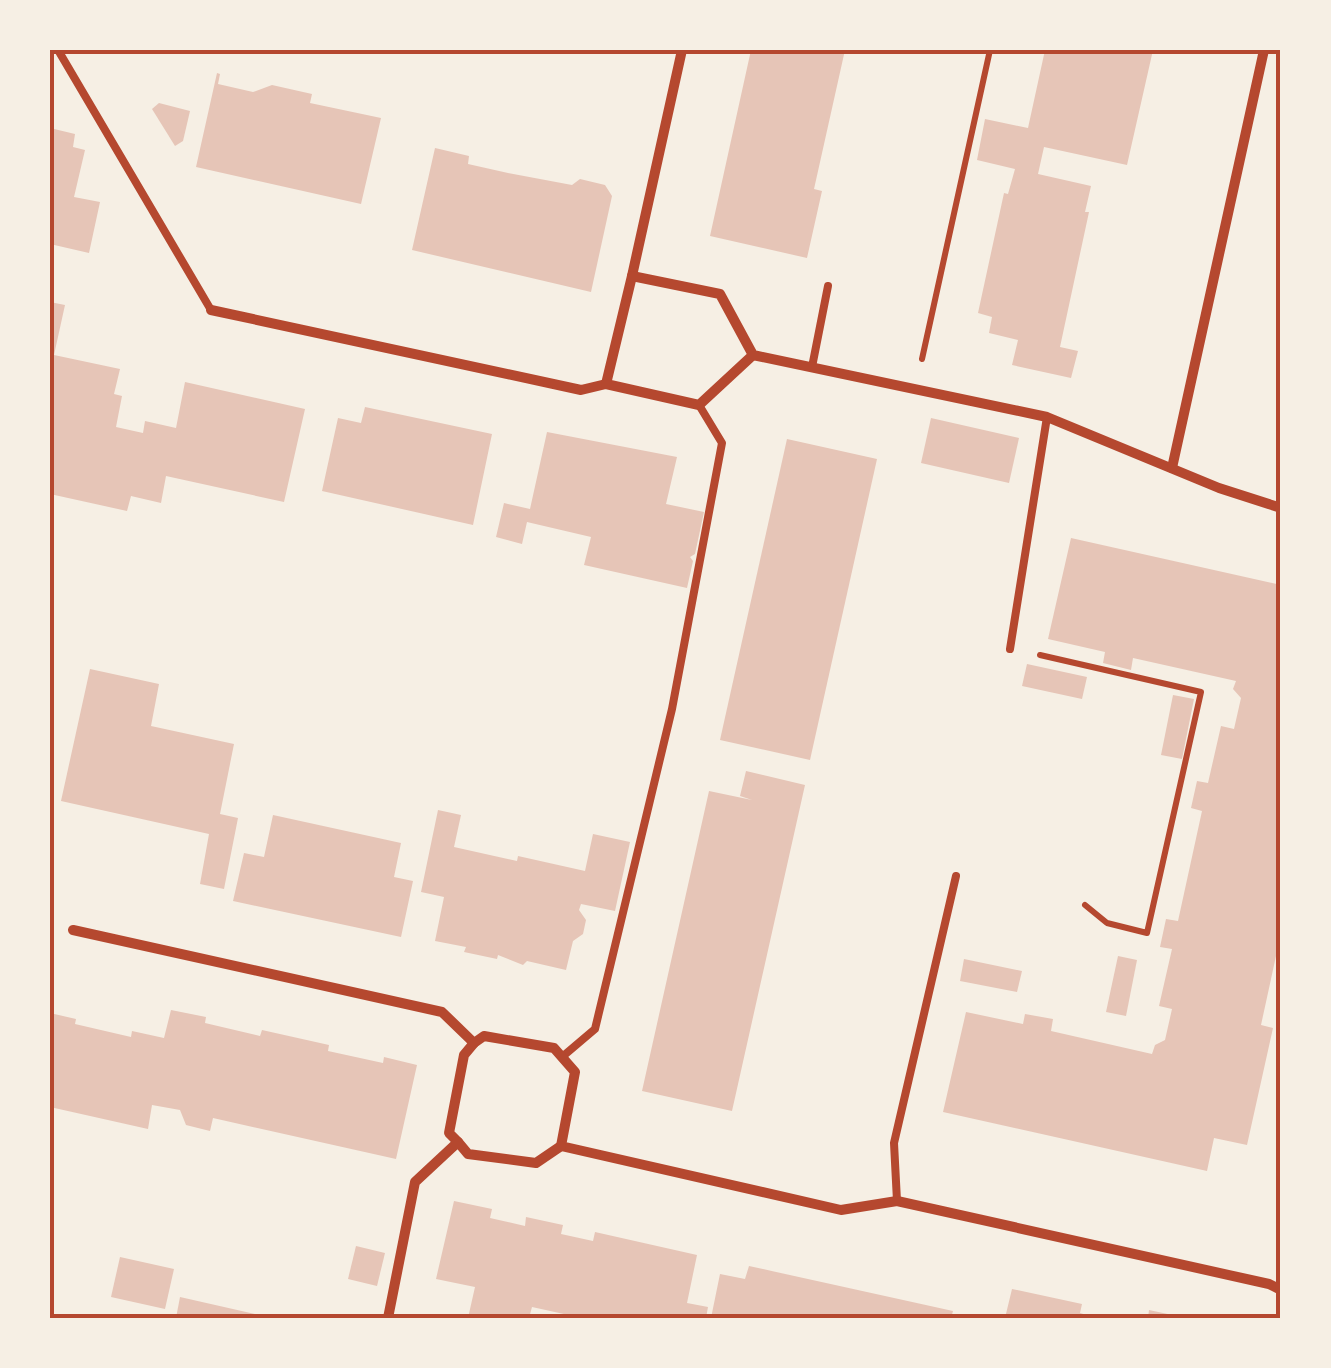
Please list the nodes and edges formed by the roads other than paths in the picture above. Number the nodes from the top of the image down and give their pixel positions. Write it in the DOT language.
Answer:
graph roads {
  1 [pos="58,50"];
  2 [pos="682,50"];
  3 [pos="1264,50"];
  4 [pos="632,276"];
  5 [pos="828,286"];
  6 [pos="211,310"];
  7 [pos="753,355"];
  8 [pos="812,368"];
  9 [pos="606,384"];
  10 [pos="699,405"];
  11 [pos="1047,416"];
  12 [pos="1172,468"];
  13 [pos="1281,508"];
  14 [pos="1010,648"];
  15 [pos="956,876"];
  16 [pos="73,930"];
  17 [pos="474,1043"];
  18 [pos="562,1057"];
  19 [pos="458,1142"];
  20 [pos="561,1146"];
  21 [pos="897,1201"];
  22 [pos="1281,1290"];
  23 [pos="388,1318"];
  1 -- 6 [label="lane"];
  2 -- 4 [label="street"];
  3 -- 12 [label="street"];
  4 -- 7 [label="street"];
  4 -- 9 [label="street"];
  5 -- 8 [label="lane"];
  6 -- 9 [label="street"];
  7 -- 8 [label="street"];
  7 -- 10 [label="street"];
  8 -- 11 [label="street"];
  9 -- 10 [label="street"];
  10 -- 18 [label="lane"];
  11 -- 12 [label="street"];
  11 -- 14 [label="lane"];
  12 -- 13 [label="street"];
  15 -- 21 [label="lane"];
  16 -- 17 [label="street"];
  17 -- 18 [label="street"];
  17 -- 19 [label="street"];
  18 -- 20 [label="street"];
  19 -- 20 [label="street"];
  19 -- 23 [label="street"];
  20 -- 21 [label="street"];
  21 -- 22 [label="street"];
}
